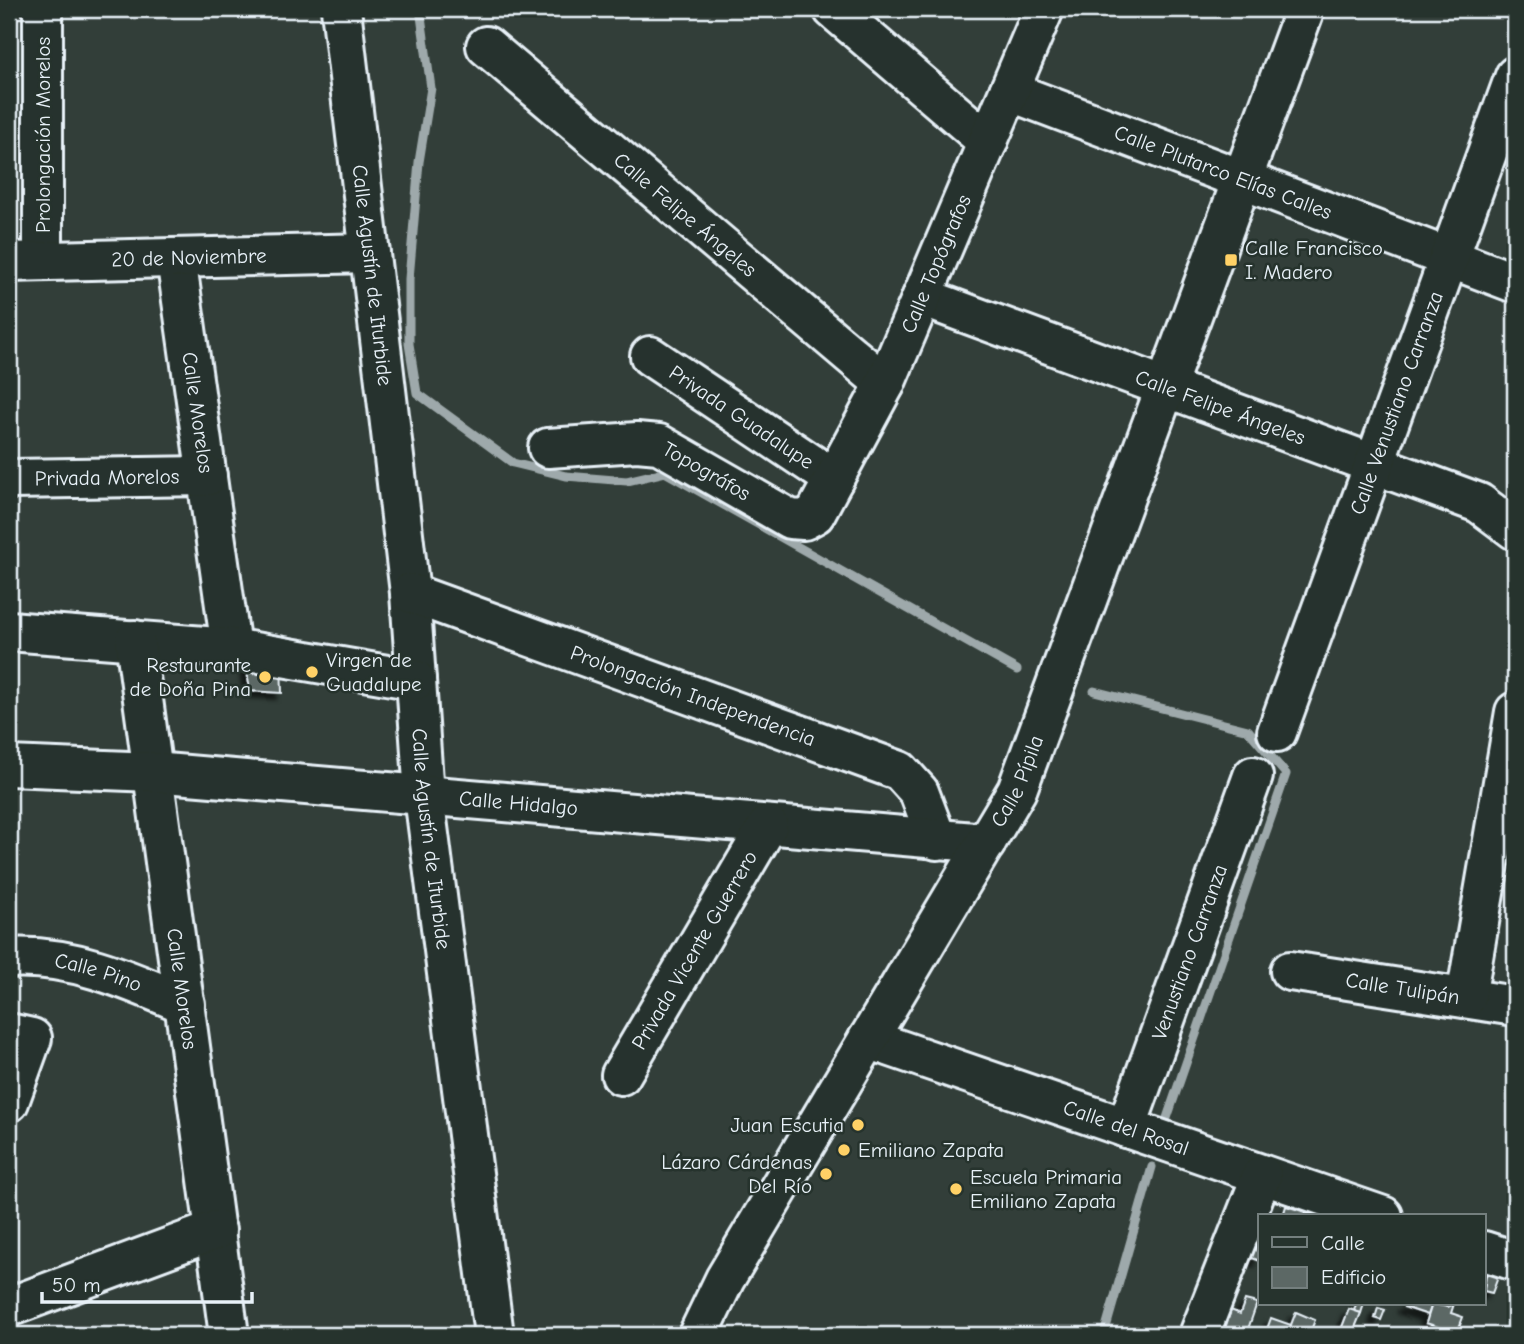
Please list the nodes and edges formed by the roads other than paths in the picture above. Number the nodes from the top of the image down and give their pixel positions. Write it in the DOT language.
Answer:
graph roads {
  1 [pos="43,9"];
  2 [pos="341,9"];
  3 [pos="833,9"];
  4 [pos="1044,9"];
  5 [pos="1305,9"];
  6 [pos="486,46"];
  7 [pos="1515,76"];
  8 [pos="1009,91"];
  9 [pos="988,142"];
  10 [pos="1242,180"];
  11 [pos="370,253"];
  12 [pos="176,258"];
  13 [pos="1449,259"];
  14 [pos="26,261"];
  15 [pos="1515,283"];
  16 [pos="922,297"];
  17 [pos="650,356"];
  18 [pos="885,384"];
  19 [pos="1165,389"];
  20 [pos="548,448"];
  21 [pos="1373,467"];
  22 [pos="207,475"];
  23 [pos="9,479"];
  24 [pos="834,479"];
  25 [pos="815,514"];
  26 [pos="1515,530"];
  27 [pos="410,593"];
  28 [pos="9,631"];
  29 [pos="135,640"];
  30 [pos="231,648"];
  31 [pos="416,680"];
  32 [pos="1515,712"];
  33 [pos="1277,732"];
  34 [pos="9,766"];
  35 [pos="153,772"];
  36 [pos="1253,776"];
  37 [pos="424,796"];
  38 [pos="768,825"];
  39 [pos="937,840"];
  40 [pos="986,843"];
  41 [pos="9,958"];
  42 [pos="1290,971"];
  43 [pos="1466,998"];
  44 [pos="185,1004"];
  45 [pos="1515,1006"];
  46 [pos="9,1033"];
  47 [pos="868,1039"];
  48 [pos="621,1075"];
  49 [pos="9,1102"];
  50 [pos="1126,1128"];
  51 [pos="1262,1175"];
  52 [pos="1377,1214"];
  53 [pos="216,1230"];
  54 [pos="1486,1252"];
  55 [pos="1515,1261"];
  56 [pos="9,1307"];
  57 [pos="229,1335"];
  58 [pos="494,1335"];
  59 [pos="698,1335"];
  60 [pos="1199,1335"];
  1 -- 14 [label="street, Prolongación Morelos"];
  2 -- 11 [label="street, Calle Agustín de Iturbide"];
  3 -- 9 [label="street"];
  4 -- 8 [label="street, Calle Topógrafos"];
  5 -- 10 [label="street"];
  6 -- 18 [label="street, Calle Felipe Ángeles"];
  7 -- 13 [label="street, Calle Venustiano Carranza"];
  8 -- 9 [label="street, Calle Topógrafos"];
  8 -- 10 [label="street, Calle Plutarco Elías Calles"];
  9 -- 16 [label="street, Calle Topógrafos"];
  10 -- 13 [label="street, Calle Plutarco Elías Calles"];
  10 -- 19 [label="street, Calle Pípila"];
  11 -- 12 [label="street, 20 de Noviembre"];
  11 -- 27 [label="street, Calle Agustín de Iturbide"];
  12 -- 14 [label="street, 20 de Noviembre"];
  12 -- 22 [label="street, Calle Morelos"];
  13 -- 15 [label="street, Calle Plutarco Elías Calles"];
  13 -- 21 [label="street, Calle Venustiano Carranza"];
  16 -- 18 [label="street, Calle Topógrafos"];
  16 -- 19 [label="street, Calle Felipe Ángeles"];
  17 -- 24 [label="street, Privada Guadalupe"];
  18 -- 24 [label="street, Calle Topógrafos"];
  19 -- 21 [label="street, Calle Felipe Ángeles"];
  19 -- 40 [label="street, Calle Pípila"];
  20 -- 25 [label="street, Topográfos"];
  21 -- 26 [label="street, Calle Felipe Ángeles"];
  21 -- 33 [label="street, Calle Venustiano Carranza"];
  22 -- 23 [label="street, Privada Morelos"];
  22 -- 30 [label="street, Calle Morelos"];
  24 -- 25 [label="street, Calle Topógrafos"];
  27 -- 31 [label="street, Calle Agustín de Iturbide"];
  27 -- 39 [label="street, Prolongación Independencia"];
  28 -- 29 [label="street"];
  29 -- 30 [label="street"];
  29 -- 35 [label="street, Calle Morelos"];
  30 -- 31 [label="street"];
  31 -- 37 [label="street, Calle Agustín de Iturbide"];
  32 -- 43 [label="street"];
  34 -- 35 [label="street, Calle Hidalgo"];
  35 -- 37 [label="street, Calle Hidalgo"];
  35 -- 44 [label="street, Calle Morelos"];
  36 -- 50 [label="street, Venustiano Carranza"];
  37 -- 38 [label="street, Calle Hidalgo"];
  37 -- 58 [label="street, Calle Agustín de Iturbide"];
  38 -- 39 [label="street, Calle Hidalgo"];
  38 -- 48 [label="street, Privada Vicente Guerrero"];
  39 -- 40 [label="street, Calle Hidalgo"];
  40 -- 47 [label="street, Calle Pípila"];
  41 -- 44 [label="street, Calle Pino"];
  42 -- 43 [label="street, Calle Tulipán"];
  43 -- 45 [label="street, Calle Tulipán"];
  44 -- 53 [label="street, Calle Morelos"];
  46 -- 49 [label="street"];
  47 -- 50 [label="street, Calle del Rosal"];
  47 -- 59 [label="street, Calle Pípila"];
  50 -- 51 [label="street, Calle del Rosal"];
  51 -- 52 [label="street, Calle del Rosal"];
  51 -- 60 [label="street"];
  53 -- 56 [label="street"];
  53 -- 57 [label="street, Calle Morelos"];
  54 -- 55 [label="street"];
}
